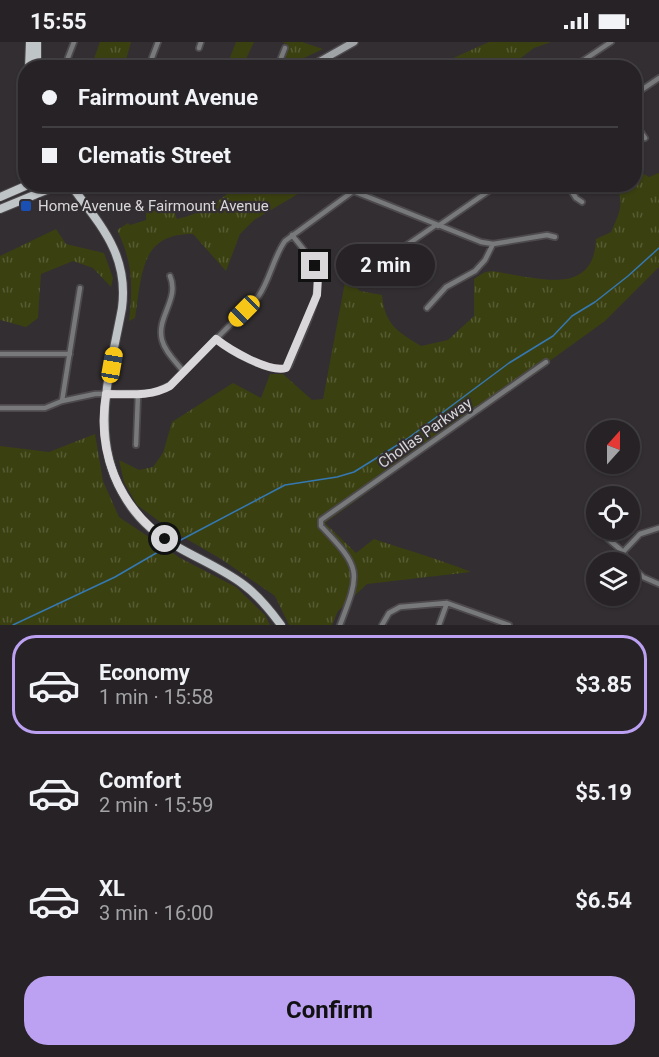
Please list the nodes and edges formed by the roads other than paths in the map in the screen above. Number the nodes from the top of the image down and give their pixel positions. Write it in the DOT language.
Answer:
graph roads {
  1 [pos="30,42"];
  2 [pos="37,42"];
  3 [pos="74,42"];
  4 [pos="158,42"];
  5 [pos="354,42"];
  6 [pos="611,42"];
  7 [pos="285,48"];
  8 [pos="29,60"];
  9 [pos="37,60"];
  10 [pos="67,60"];
  11 [pos="151,60"];
  12 [pos="280,60"];
  13 [pos="322,60"];
  14 [pos="584,60"];
  15 [pos="659,78"];
  16 [pos="642,90"];
  17 [pos="642,134"];
  18 [pos="645,138"];
  19 [pos="18,189"];
  20 [pos="42,192"];
  21 [pos="76,192"];
  22 [pos="352,192"];
  23 [pos="355,192"];
  24 [pos="487,192"];
  25 [pos="572,192"];
  26 [pos="0,197"];
  27 [pos="582,202"];
  28 [pos="0,210"];
  29 [pos="437,225"];
  30 [pos="292,235"];
  31 [pos="555,237"];
  32 [pos="492,244"];
  33 [pos="380,260"];
  34 [pos="170,276"];
  35 [pos="80,288"];
  36 [pos="427,308"];
  37 [pos="216,339"];
  38 [pos="0,354"];
  39 [pos="70,354"];
  40 [pos="546,362"];
  41 [pos="183,371"];
  42 [pos="106,394"];
  43 [pos="138,394"];
  44 [pos="62,401"];
  45 [pos="0,408"];
  46 [pos="136,445"];
  47 [pos="659,528"];
  48 [pos="609,540"];
  49 [pos="623,552"];
  50 [pos="640,574"];
  51 [pos="659,584"];
  52 [pos="447,603"];
  53 [pos="497,623"];
  54 [pos="281,625"];
  55 [pos="340,625"];
  56 [pos="382,625"];
  57 [pos="439,625"];
  58 [pos="509,625"];
  1 -- 8 [label="main road"];
  2 -- 9 [label="main road"];
  3 -- 10 [label="street"];
  4 -- 11 [label="street"];
  5 -- 13 [label="main road"];
  6 -- 14 [label="street"];
  7 -- 12 [label="street"];
  15 -- 16 [label="street"];
  17 -- 18 [label="street"];
  19 -- 26 [label="main road"];
  20 -- 28 [label="main road"];
  21 -- 42 [label="main road"];
  22 -- 30 [label="street"];
  23 -- 29 [label="street"];
  24 -- 29 [label="street"];
  25 -- 27 [label="street"];
  29 -- 32 [label="street"];
  29 -- 33 [label="street"];
  30 -- 37 [label="street"];
  30 -- 37 [label="street"];
  31 -- 32 [label="street"];
  32 -- 36 [label="street"];
  34 -- 41 [label="street"];
  35 -- 39 [label="street"];
  37 -- 41 [label="street"];
  38 -- 39 [label="street"];
  39 -- 44 [label="street"];
  40 -- 55 [label="street, Chollas Parkway"];
  41 -- 43 [label="street"];
  42 -- 43 [label="street"];
  42 -- 44 [label="street"];
  42 -- 54 [label="main road"];
  43 -- 46 [label="street"];
  44 -- 45 [label="street"];
  47 -- 49 [label="street"];
  48 -- 49 [label="street"];
  50 -- 51 [label="street"];
  52 -- 53 [label="street"];
  52 -- 56 [label="street"];
  52 -- 57 [label="street"];
  53 -- 58 [label="street"];
}
